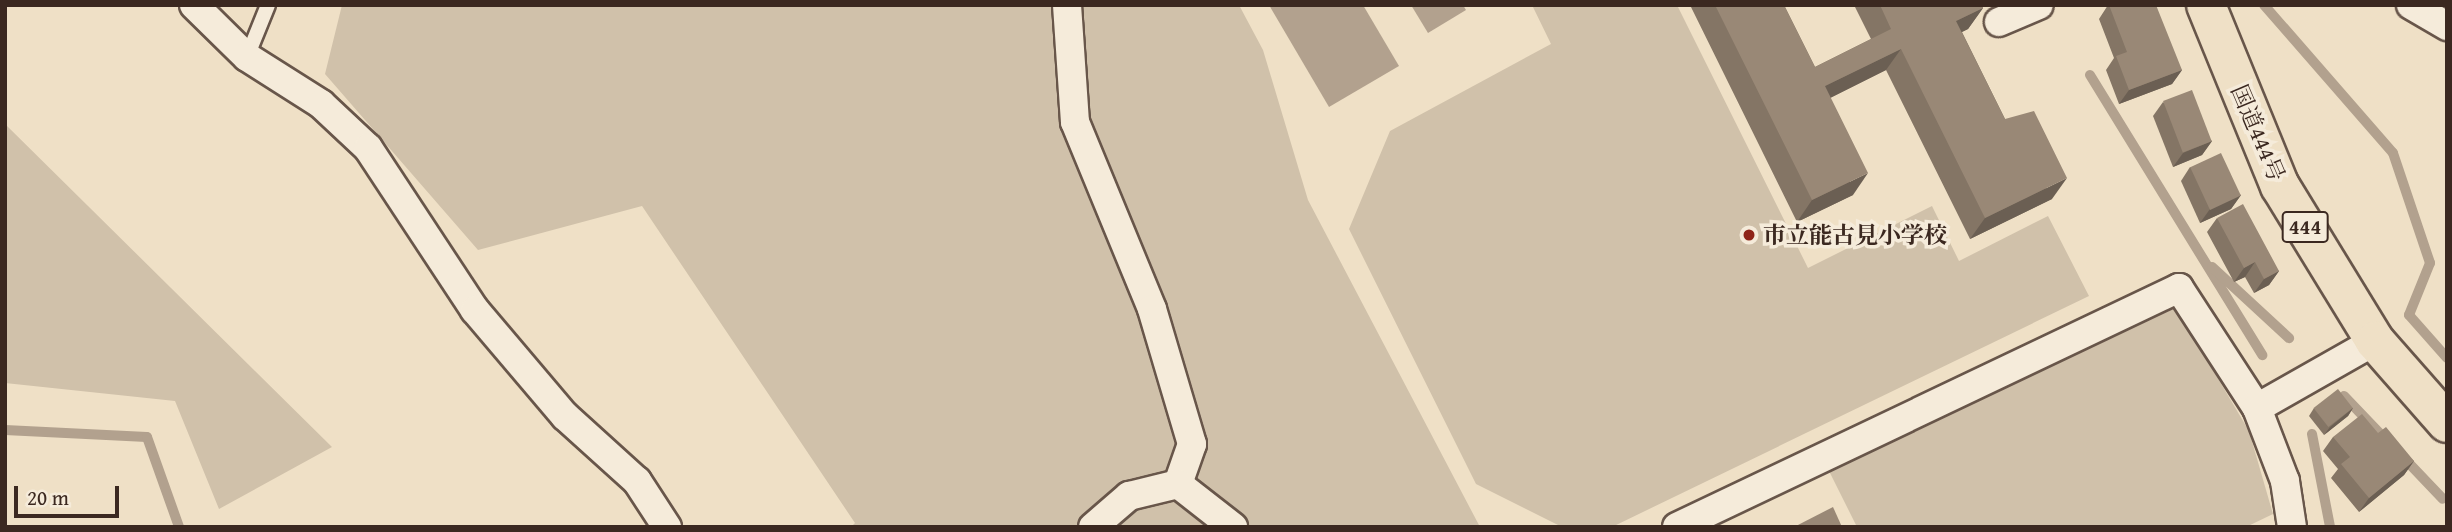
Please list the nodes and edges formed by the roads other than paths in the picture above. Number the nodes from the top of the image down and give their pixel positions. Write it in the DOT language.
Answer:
graph roads {
  1 [pos="194,5"];
  2 [pos="268,5"];
  3 [pos="1067,5"];
  4 [pos="2039,5"];
  5 [pos="2206,5"];
  6 [pos="2411,5"];
  7 [pos="1999,22"];
  8 [pos="2447,26"];
  9 [pos="247,57"];
  10 [pos="2375,341"];
  11 [pos="2258,408"];
  12 [pos="2447,423"];
  13 [pos="1178,484"];
  14 [pos="667,527"];
  15 [pos="1093,527"];
  16 [pos="1233,527"];
  17 [pos="1677,527"];
  18 [pos="2291,527"];
  1 -- 9 [label="street"];
  2 -- 9 [label="lane"];
  3 -- 13 [label="street"];
  4 -- 7 [label="street"];
  5 -- 10 [label="highway, 国道444号 / 444"];
  6 -- 8 [label="street"];
  9 -- 14 [label="street"];
  10 -- 11 [label="street"];
  10 -- 12 [label="highway, 国道444号 / 444"];
  11 -- 17 [label="street"];
  11 -- 18 [label="street"];
  13 -- 15 [label="street"];
  13 -- 16 [label="street"];
}
